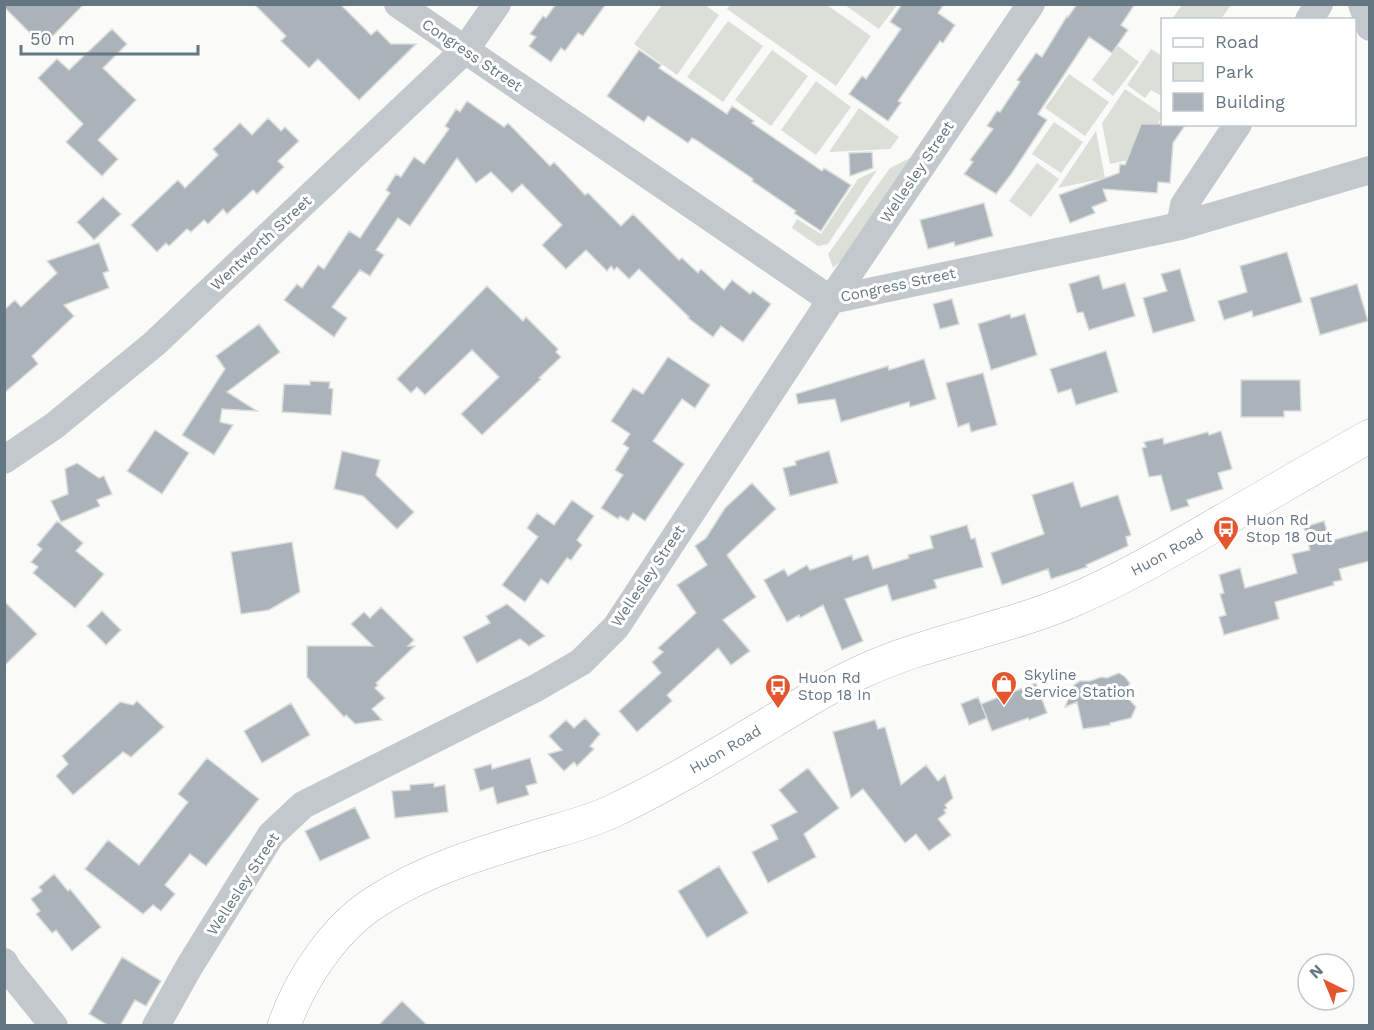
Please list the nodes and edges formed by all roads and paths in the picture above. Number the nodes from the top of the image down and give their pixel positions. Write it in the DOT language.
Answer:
graph roads {
  1 [pos="398,4"];
  2 [pos="497,4"];
  3 [pos="1031,4"];
  4 [pos="1319,4"];
  5 [pos="1362,4"];
  6 [pos="1310,18"];
  7 [pos="1370,27"];
  8 [pos="465,51"];
  9 [pos="1237,126"];
  10 [pos="1370,170"];
  11 [pos="1180,226"];
  12 [pos="831,300"];
  13 [pos="1370,436"];
  14 [pos="4,460"];
  15 [pos="4,962"];
  16 [pos="54,1026"];
  17 [pos="156,1026"];
  18 [pos="284,1026"];
  1 -- 8 [label="street, Congress Street"];
  2 -- 8 [label="street, Wentworth Street"];
  3 -- 12 [label="street, Wellesley Street"];
  4 -- 6 [label="street"];
  5 -- 7 [label="street"];
  8 -- 12 [label="street, Congress Street"];
  8 -- 14 [label="street, Wentworth Street"];
  9 -- 11 [label="street"];
  10 -- 11 [label="street, Congress Street"];
  11 -- 12 [label="street, Congress Street"];
  12 -- 17 [label="street, Wellesley Street"];
  13 -- 18 [label="main road, Huon Road"];
  15 -- 16 [label="street"];
}
